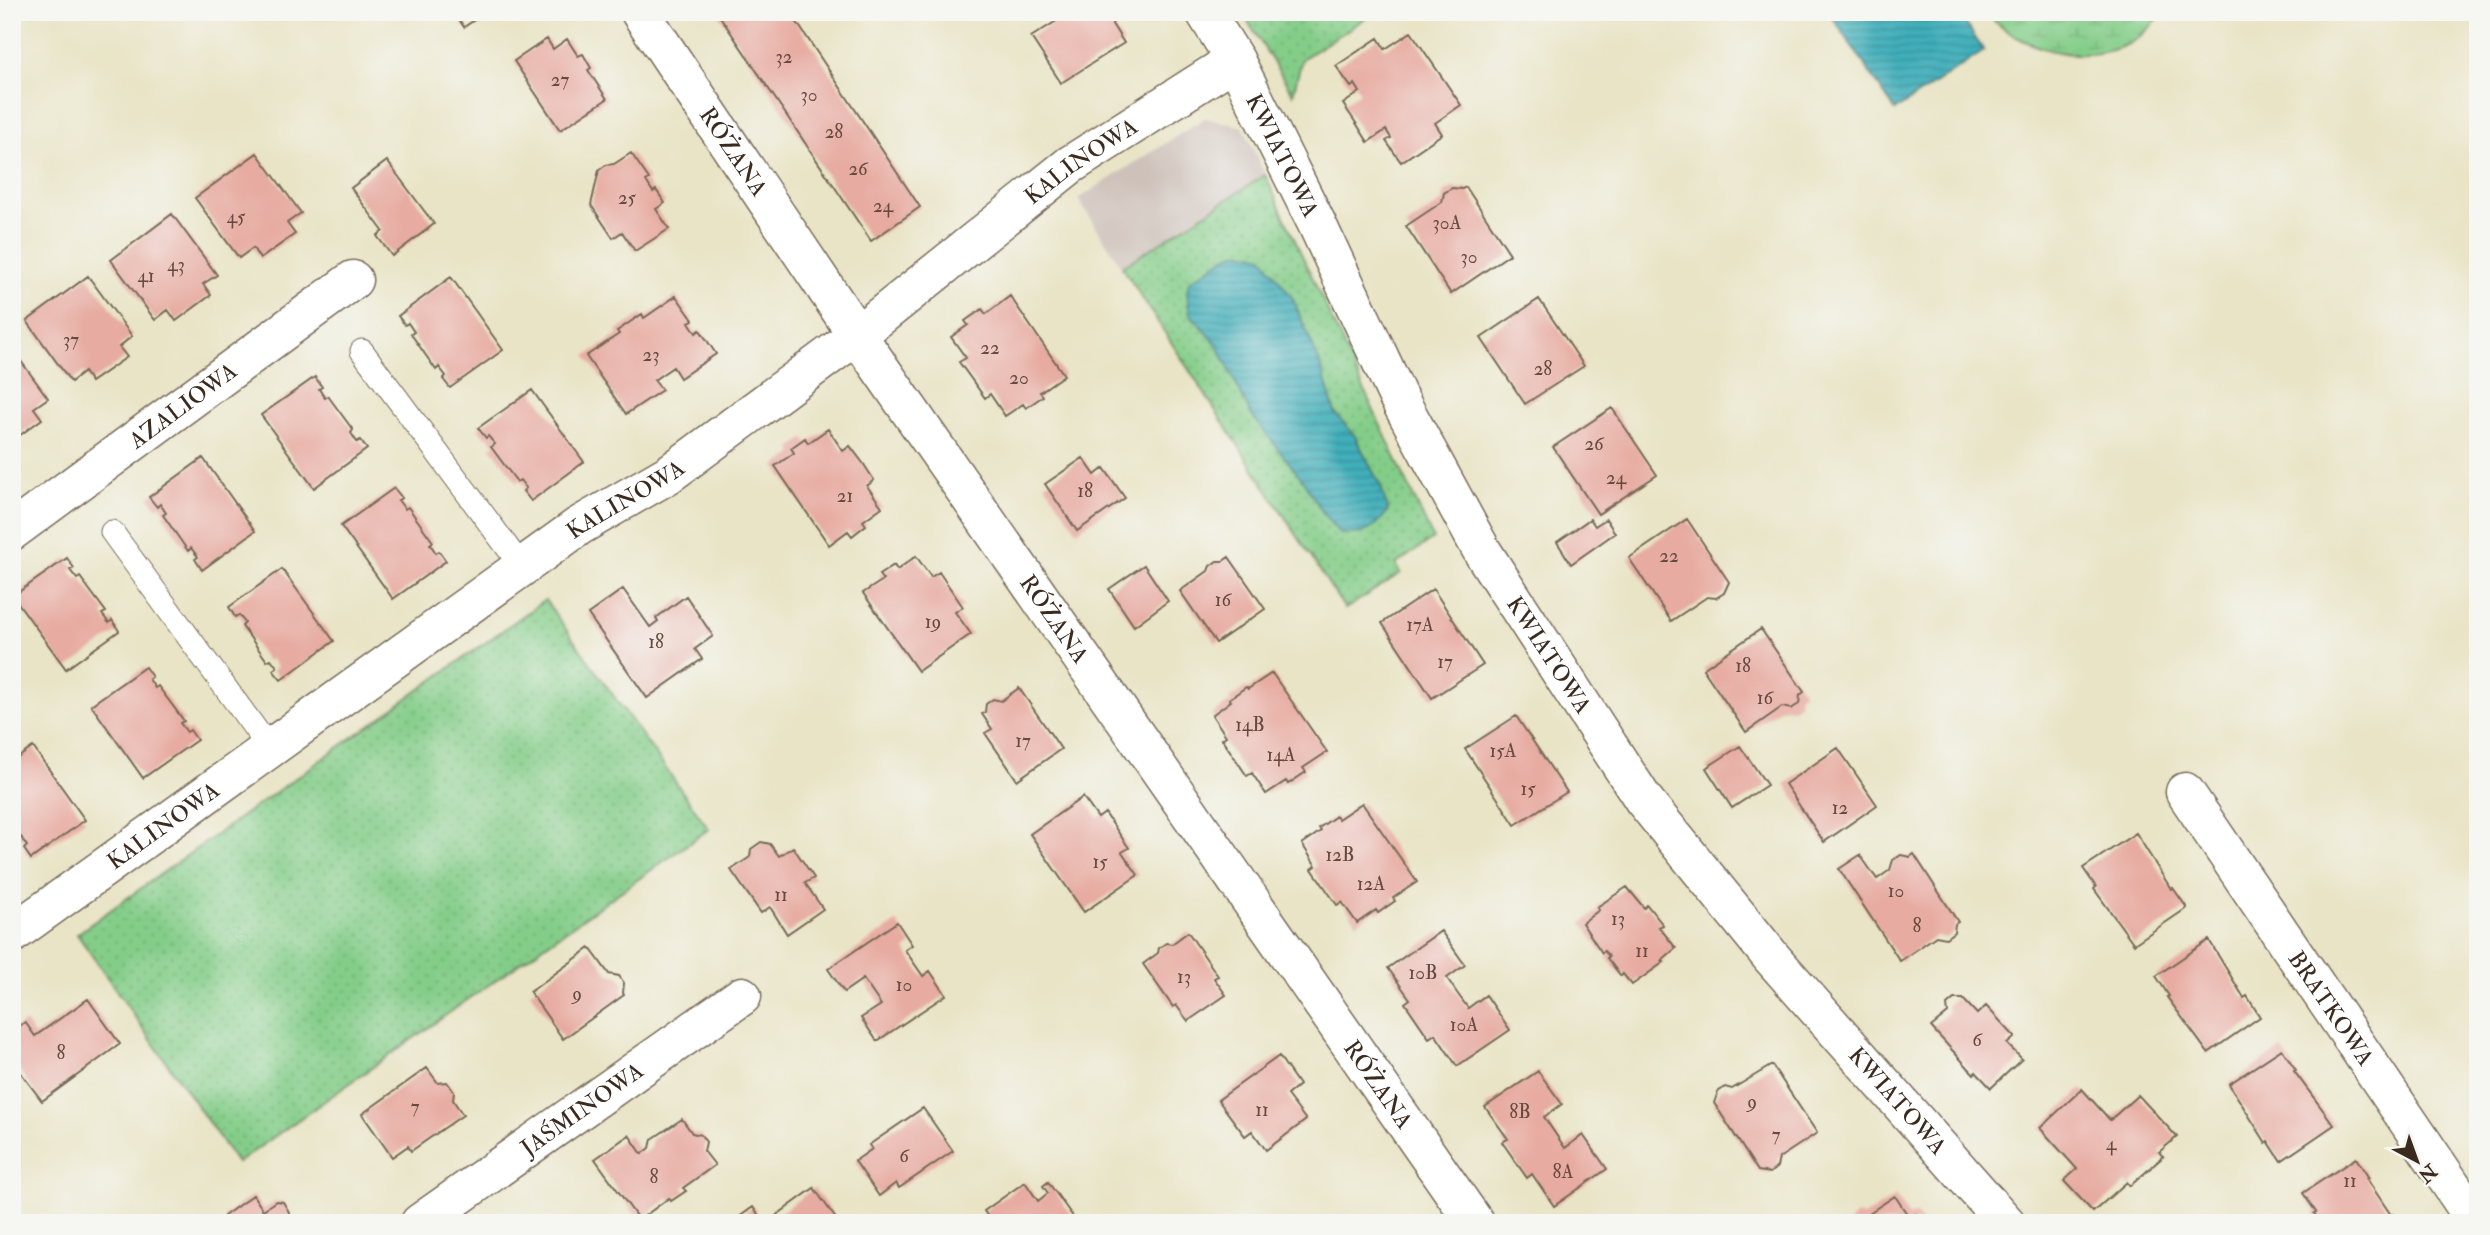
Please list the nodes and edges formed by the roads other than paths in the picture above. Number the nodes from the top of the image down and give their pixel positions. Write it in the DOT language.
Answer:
graph roads {
  1 [pos="640,12"];
  2 [pos="1205,12"];
  3 [pos="1235,60"];
  4 [pos="353,280"];
  5 [pos="857,335"];
  6 [pos="362,351"];
  7 [pos="12,531"];
  8 [pos="112,532"];
  9 [pos="522,567"];
  10 [pos="270,748"];
  11 [pos="2185,792"];
  12 [pos="14,929"];
  13 [pos="742,996"];
  14 [pos="421,1223"];
  15 [pos="1475,1223"];
  16 [pos="2006,1223"];
  17 [pos="2477,1223"];
  1 -- 5 [label="street, RÓŻANA"];
  2 -- 3 [label="street, KWIATOWA"];
  3 -- 5 [label="street, KALINOWA"];
  3 -- 16 [label="street, KWIATOWA"];
  4 -- 7 [label="street, AZALIOWA"];
  5 -- 9 [label="street, KALINOWA"];
  5 -- 15 [label="street, RÓŻANA"];
  6 -- 9 [label="lane"];
  8 -- 10 [label="lane"];
  9 -- 10 [label="street, KALINOWA"];
  10 -- 12 [label="street, KALINOWA"];
  11 -- 17 [label="street, BRATKOWA"];
  13 -- 14 [label="street, JAŚMINOWA"];
}
